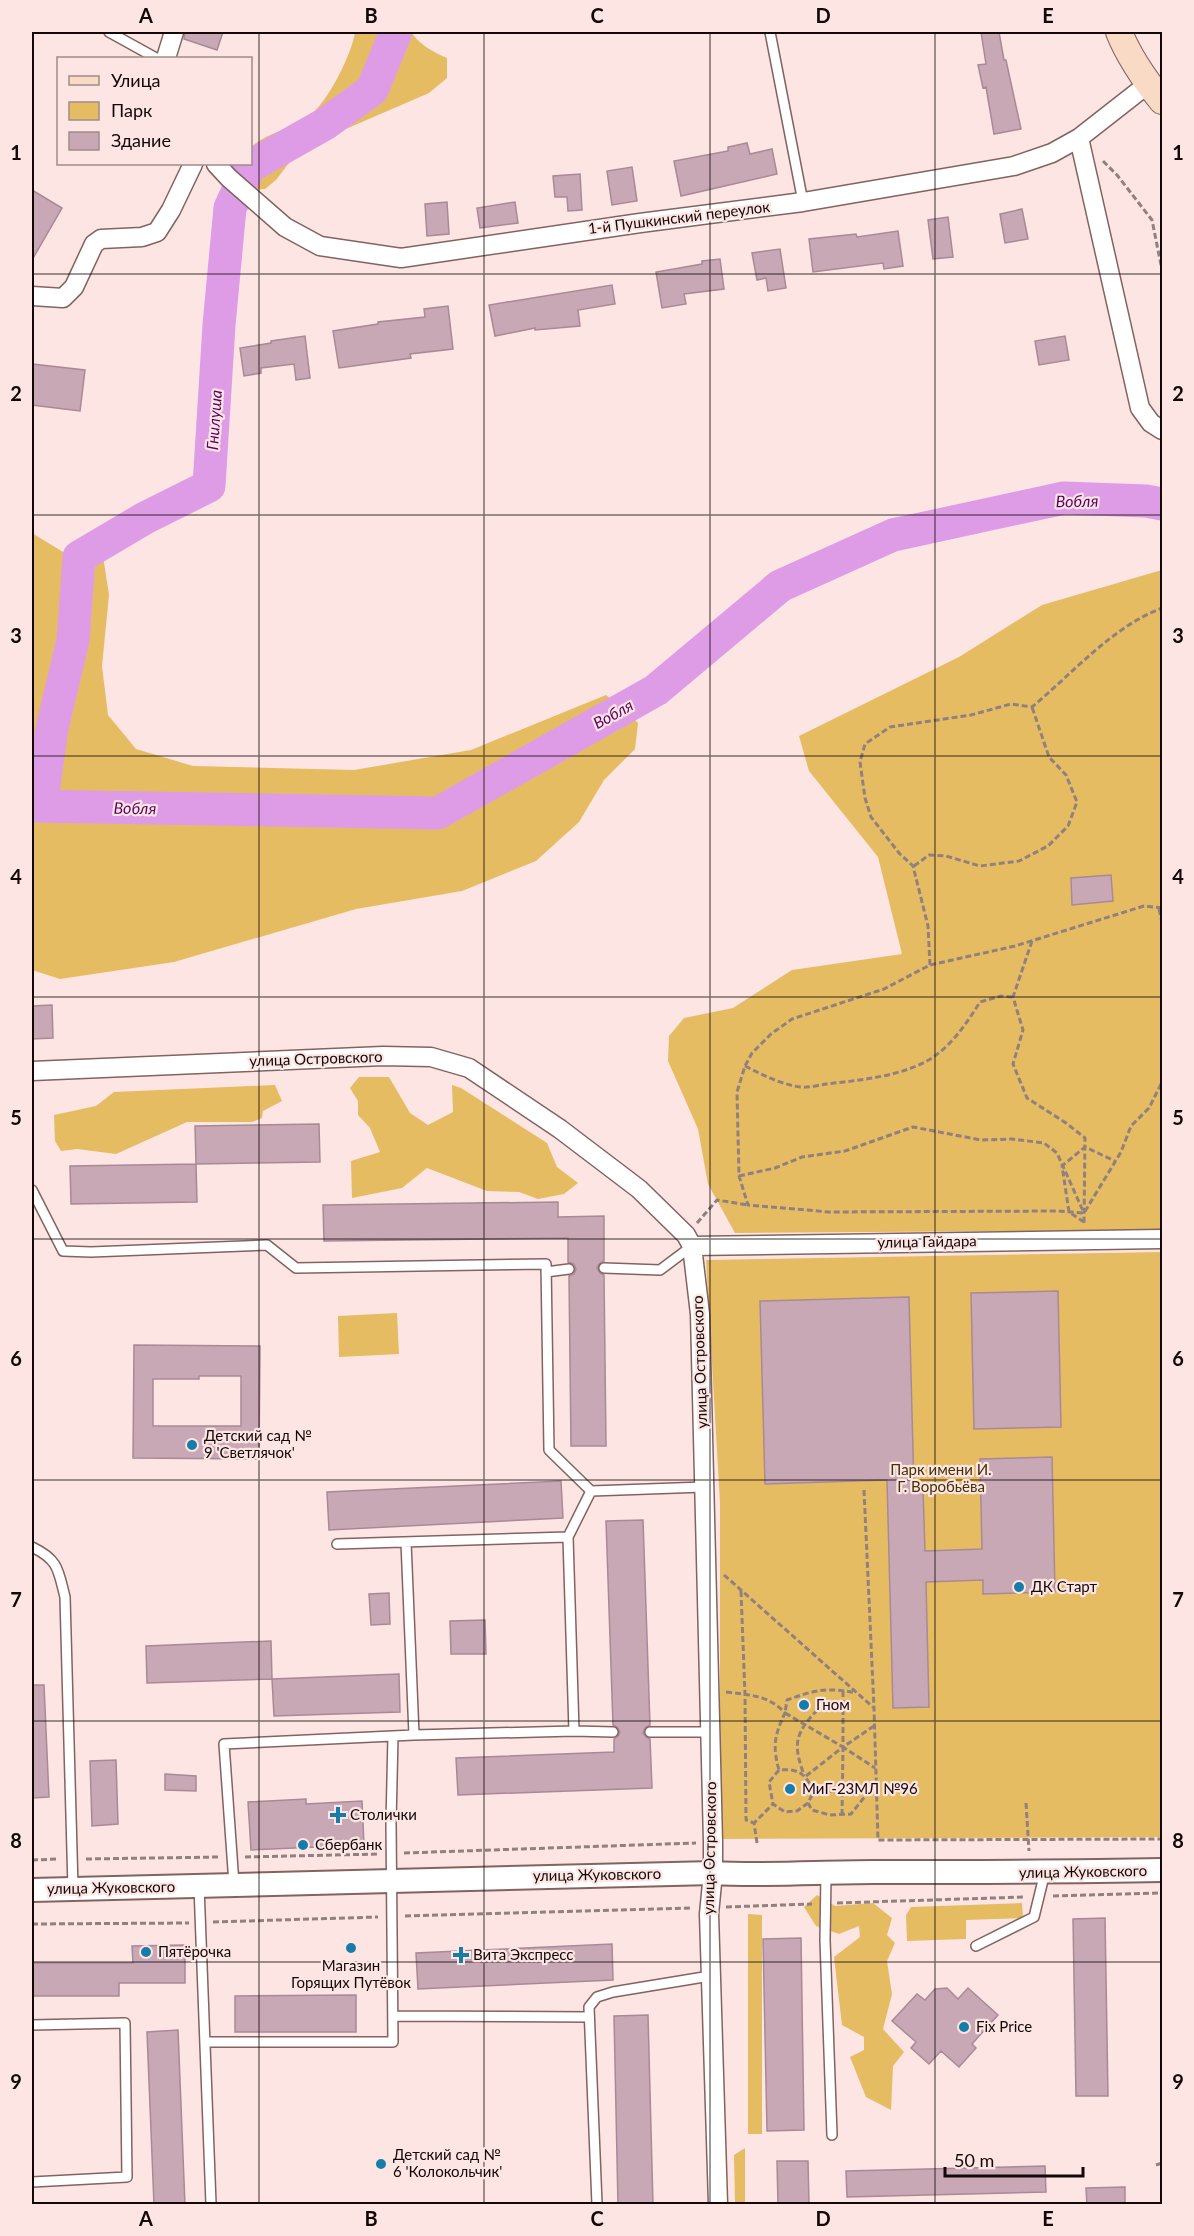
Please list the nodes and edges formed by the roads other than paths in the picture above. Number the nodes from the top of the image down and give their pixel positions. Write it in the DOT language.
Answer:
graph roads {
  1 [pos="109,32"];
  2 [pos="174,32"];
  3 [pos="770,32"];
  4 [pos="1119,32"];
  5 [pos="154,57"];
  6 [pos="166,57"];
  7 [pos="1155,93"];
  8 [pos="1079,138"];
  9 [pos="194,165"];
  10 [pos="217,165"];
  11 [pos="804,202"];
  12 [pos="32,296"];
  13 [pos="1162,430"];
  14 [pos="32,1071"];
  15 [pos="32,1190"];
  16 [pos="1162,1239"];
  17 [pos="689,1240"];
  18 [pos="604,1268"];
  19 [pos="568,1269"];
  20 [pos="546,1272"];
  21 [pos="704,1487"];
  22 [pos="591,1491"];
  23 [pos="568,1537"];
  24 [pos="406,1542"];
  25 [pos="337,1544"];
  26 [pos="32,1547"];
  27 [pos="574,1731"];
  28 [pos="614,1731"];
  29 [pos="650,1732"];
  30 [pos="710,1732"];
  31 [pos="414,1735"];
  32 [pos="393,1736"];
  33 [pos="1162,1870"];
  34 [pos="1045,1872"];
  35 [pos="713,1873"];
  36 [pos="826,1873"];
  37 [pos="391,1881"];
  38 [pos="234,1884"];
  39 [pos="199,1886"];
  40 [pos="73,1888"];
  41 [pos="32,1890"];
  42 [pos="976,1946"];
  43 [pos="710,1976"];
  44 [pos="393,2016"];
  45 [pos="590,2017"];
  46 [pos="32,2025"];
  47 [pos="205,2042"];
  48 [pos="832,2135"];
  49 [pos="32,2182"];
  50 [pos="211,2205"];
  51 [pos="597,2205"];
  52 [pos="718,2205"];
  1 -- 5 [label="lane"];
  2 -- 6 [label="street"];
  3 -- 11 [label="lane"];
  4 -- 7 [label="main road"];
  7 -- 8 [label="street, 1-й Пушкинский переулок"];
  8 -- 11 [label="street, 1-й Пушкинский переулок"];
  8 -- 13 [label="street"];
  9 -- 12 [label="street"];
  10 -- 11 [label="street, 1-й Пушкинский переулок"];
  14 -- 17 [label="street, улица Островского"];
  15 -- 20 [label="lane"];
  16 -- 17 [label="street, улица Гайдара"];
  17 -- 18 [label="lane"];
  17 -- 21 [label="street, улица Островского"];
  19 -- 20 [label="lane"];
  20 -- 22 [label="lane"];
  21 -- 22 [label="lane"];
  21 -- 30 [label="street, улица Островского"];
  22 -- 23 [label="lane"];
  23 -- 24 [label="lane"];
  23 -- 27 [label="lane"];
  24 -- 25 [label="lane"];
  24 -- 31 [label="lane"];
  26 -- 40 [label="lane"];
  27 -- 28 [label="lane"];
  27 -- 31 [label="lane"];
  29 -- 30 [label="lane"];
  30 -- 35 [label="street, улица Островского"];
  31 -- 32 [label="lane"];
  32 -- 37 [label="lane"];
  32 -- 38 [label="lane"];
  33 -- 34 [label="street, улица Жуковского"];
  34 -- 36 [label="street, улица Жуковского"];
  34 -- 42 [label="lane"];
  35 -- 36 [label="street, улица Жуковского"];
  35 -- 37 [label="street, улица Жуковского"];
  35 -- 43 [label="street, улица Островского"];
  36 -- 48 [label="lane"];
  37 -- 38 [label="street, улица Жуковского"];
  37 -- 44 [label="lane"];
  38 -- 39 [label="street, улица Жуковского"];
  39 -- 40 [label="street, улица Жуковского"];
  39 -- 47 [label="lane"];
  40 -- 41 [label="street, улица Жуковского"];
  43 -- 45 [label="lane"];
  43 -- 52 [label="street, улица Островского"];
  44 -- 45 [label="lane"];
  44 -- 47 [label="lane"];
  45 -- 51 [label="lane"];
  46 -- 49 [label="lane"];
  47 -- 50 [label="lane"];
}
